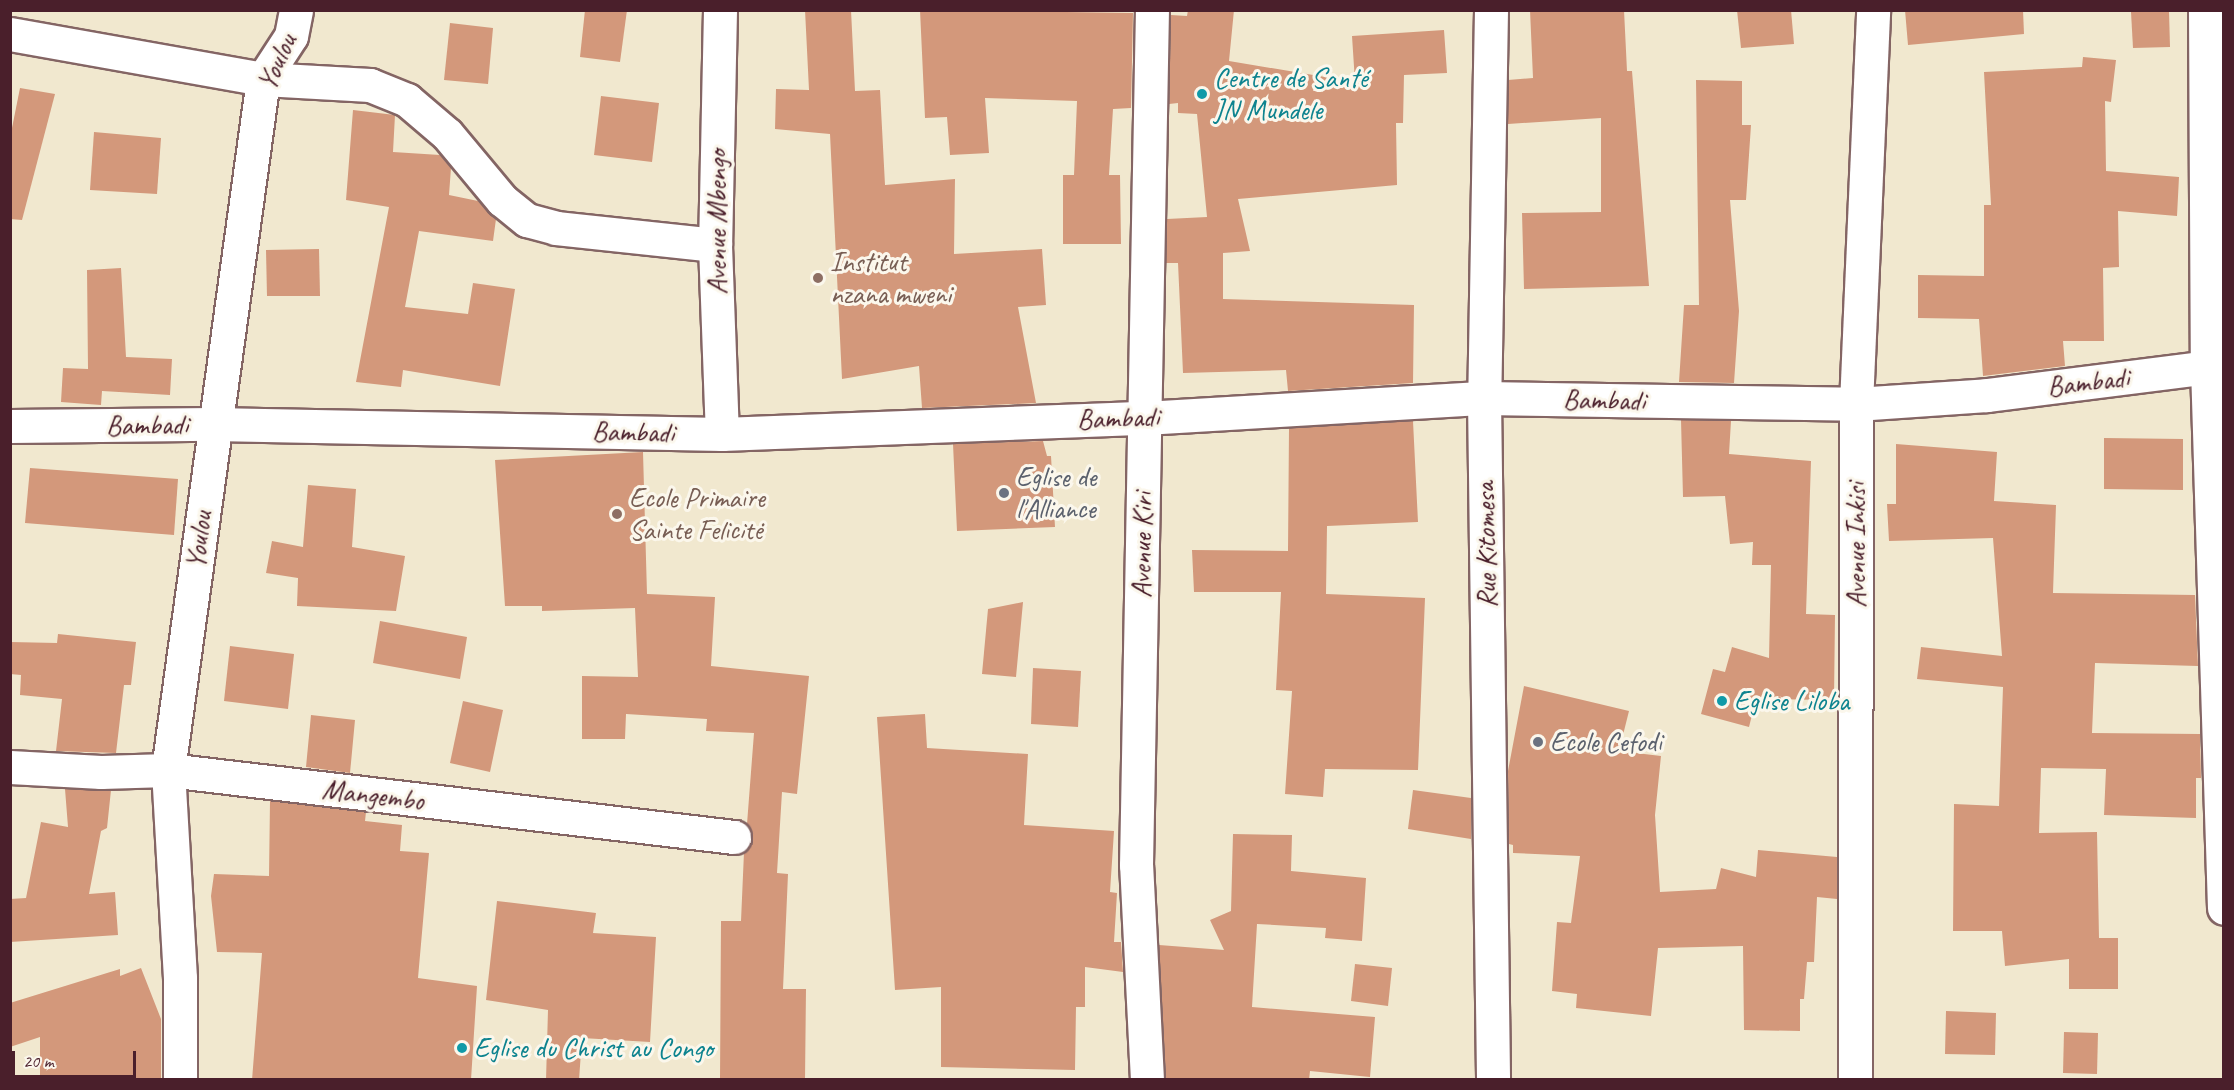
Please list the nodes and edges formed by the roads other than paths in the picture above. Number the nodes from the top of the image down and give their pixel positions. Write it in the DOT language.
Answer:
graph roads {
  1 [pos="296,10"];
  2 [pos="720,10"];
  3 [pos="1152,10"];
  4 [pos="1491,10"];
  5 [pos="1873,10"];
  6 [pos="2205,10"];
  7 [pos="10,34"];
  8 [pos="263,79"];
  9 [pos="715,245"];
  10 [pos="2215,366"];
  11 [pos="1484,398"];
  12 [pos="1856,404"];
  13 [pos="1144,418"];
  14 [pos="213,424"];
  15 [pos="10,426"];
  16 [pos="722,434"];
  17 [pos="10,767"];
  18 [pos="168,770"];
  19 [pos="734,837"];
  20 [pos="2223,908"];
  21 [pos="180,1080"];
  22 [pos="1147,1080"];
  23 [pos="1492,1080"];
  24 [pos="1855,1080"];
  1 -- 8 [label="street, Youlou"];
  2 -- 9 [label="street, Avenue Mbengo"];
  3 -- 13 [label="street, Avenue Kiri"];
  4 -- 11 [label="street, Rue Kitomesa"];
  5 -- 12 [label="street, Avenue Inkisi"];
  6 -- 10 [label="street"];
  7 -- 8 [label="street"];
  8 -- 9 [label="street"];
  8 -- 14 [label="street, Youlou"];
  9 -- 16 [label="street, Avenue Mbengo"];
  10 -- 12 [label="street, Bambadi"];
  10 -- 20 [label="street"];
  11 -- 12 [label="street, Bambadi"];
  11 -- 13 [label="street, Bambadi"];
  11 -- 23 [label="street, Rue Kitomesa"];
  12 -- 24 [label="street, Avenue Inkisi"];
  13 -- 16 [label="street, Bambadi"];
  13 -- 22 [label="street, Avenue Kiri"];
  14 -- 15 [label="street, Bambadi"];
  14 -- 16 [label="street, Bambadi"];
  14 -- 18 [label="street, Youlou"];
  17 -- 18 [label="street, Mangembo"];
  18 -- 19 [label="street, Mangembo"];
  18 -- 21 [label="street, Youlou"];
}
